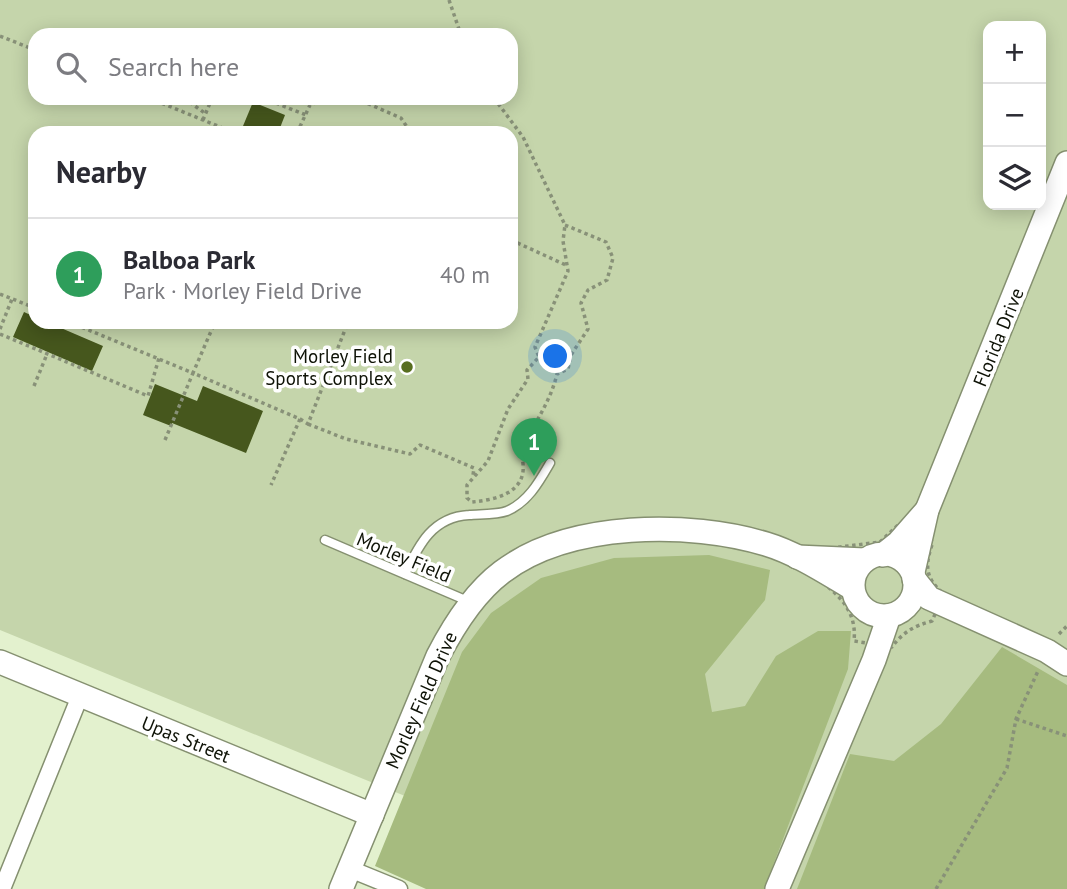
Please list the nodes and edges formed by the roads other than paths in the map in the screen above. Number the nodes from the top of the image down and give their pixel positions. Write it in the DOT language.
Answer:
graph roads {
  1 [pos="1067,163"];
  2 [pos="550,463"];
  3 [pos="927,510"];
  4 [pos="325,541"];
  5 [pos="797,556"];
  6 [pos="874,557"];
  7 [pos="405,574"];
  8 [pos="914,576"];
  9 [pos="856,596"];
  10 [pos="472,603"];
  11 [pos="896,613"];
  12 [pos="963,615"];
  13 [pos="0,662"];
  14 [pos="1067,664"];
  15 [pos="863,679"];
  16 [pos="80,696"];
  17 [pos="372,816"];
  18 [pos="345,879"];
  19 [pos="2,889"];
  20 [pos="399,889"];
  21 [pos="777,889"];
  1 -- 3 [label="street, Florida Drive"];
  2 -- 7 [label="lane"];
  3 -- 6 [label="street, Florida Drive"];
  3 -- 8 [label="street, Florida Drive"];
  4 -- 7 [label="lane, Morley Field"];
  5 -- 6 [label="street, Morley Field Drive"];
  5 -- 9 [label="street, Morley Field Drive"];
  5 -- 10 [label="street, Morley Field Drive"];
  6 -- 8 [label="street"];
  6 -- 9 [label="street"];
  7 -- 10 [label="lane, Morley Field"];
  8 -- 11 [label="street"];
  8 -- 12 [label="street"];
  9 -- 11 [label="street"];
  9 -- 15 [label="street"];
  10 -- 17 [label="street, Morley Field Drive"];
  11 -- 12 [label="street"];
  11 -- 15 [label="street"];
  12 -- 14 [label="street"];
  13 -- 16 [label="street, Upas Street"];
  15 -- 21 [label="street"];
  16 -- 17 [label="street, Upas Street"];
  16 -- 19 [label="street"];
  17 -- 18 [label="street, Morley Field Drive"];
  18 -- 20 [label="street"];
}
